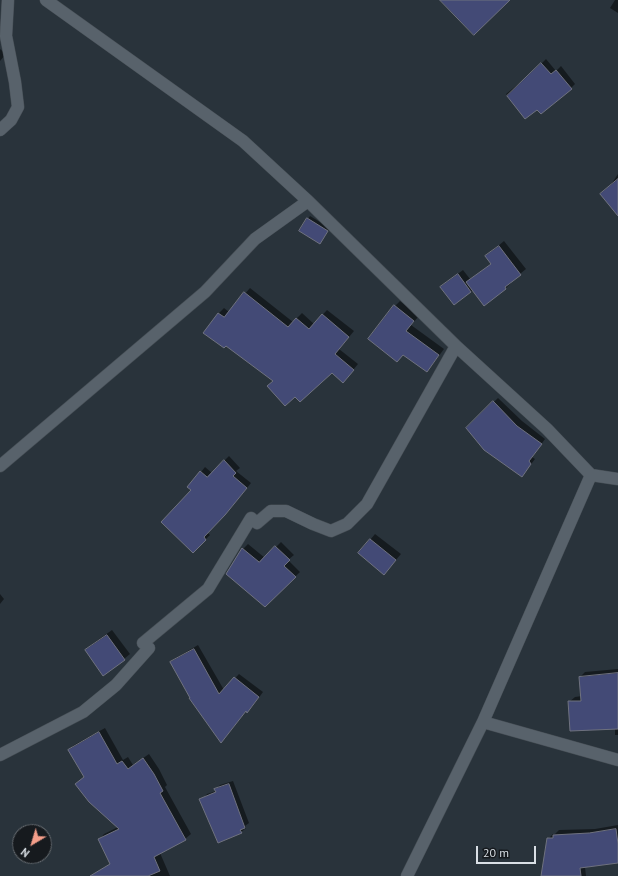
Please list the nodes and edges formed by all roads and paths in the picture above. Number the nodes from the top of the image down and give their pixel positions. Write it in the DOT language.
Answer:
graph roads {
  1 [pos="8,0"];
  2 [pos="46,0"];
  3 [pos="0,130"];
  4 [pos="308,201"];
  5 [pos="456,346"];
  6 [pos="0,466"];
  7 [pos="591,476"];
  8 [pos="618,479"];
  9 [pos="483,722"];
  10 [pos="0,755"];
  11 [pos="618,760"];
  12 [pos="407,876"];
  1 -- 3 [label="street"];
  2 -- 4 [label="street"];
  4 -- 5 [label="street"];
  4 -- 6 [label="street"];
  5 -- 7 [label="street"];
  5 -- 10 [label="street"];
  7 -- 8 [label="street"];
  7 -- 9 [label="street"];
  9 -- 11 [label="street"];
  9 -- 12 [label="street"];
}
